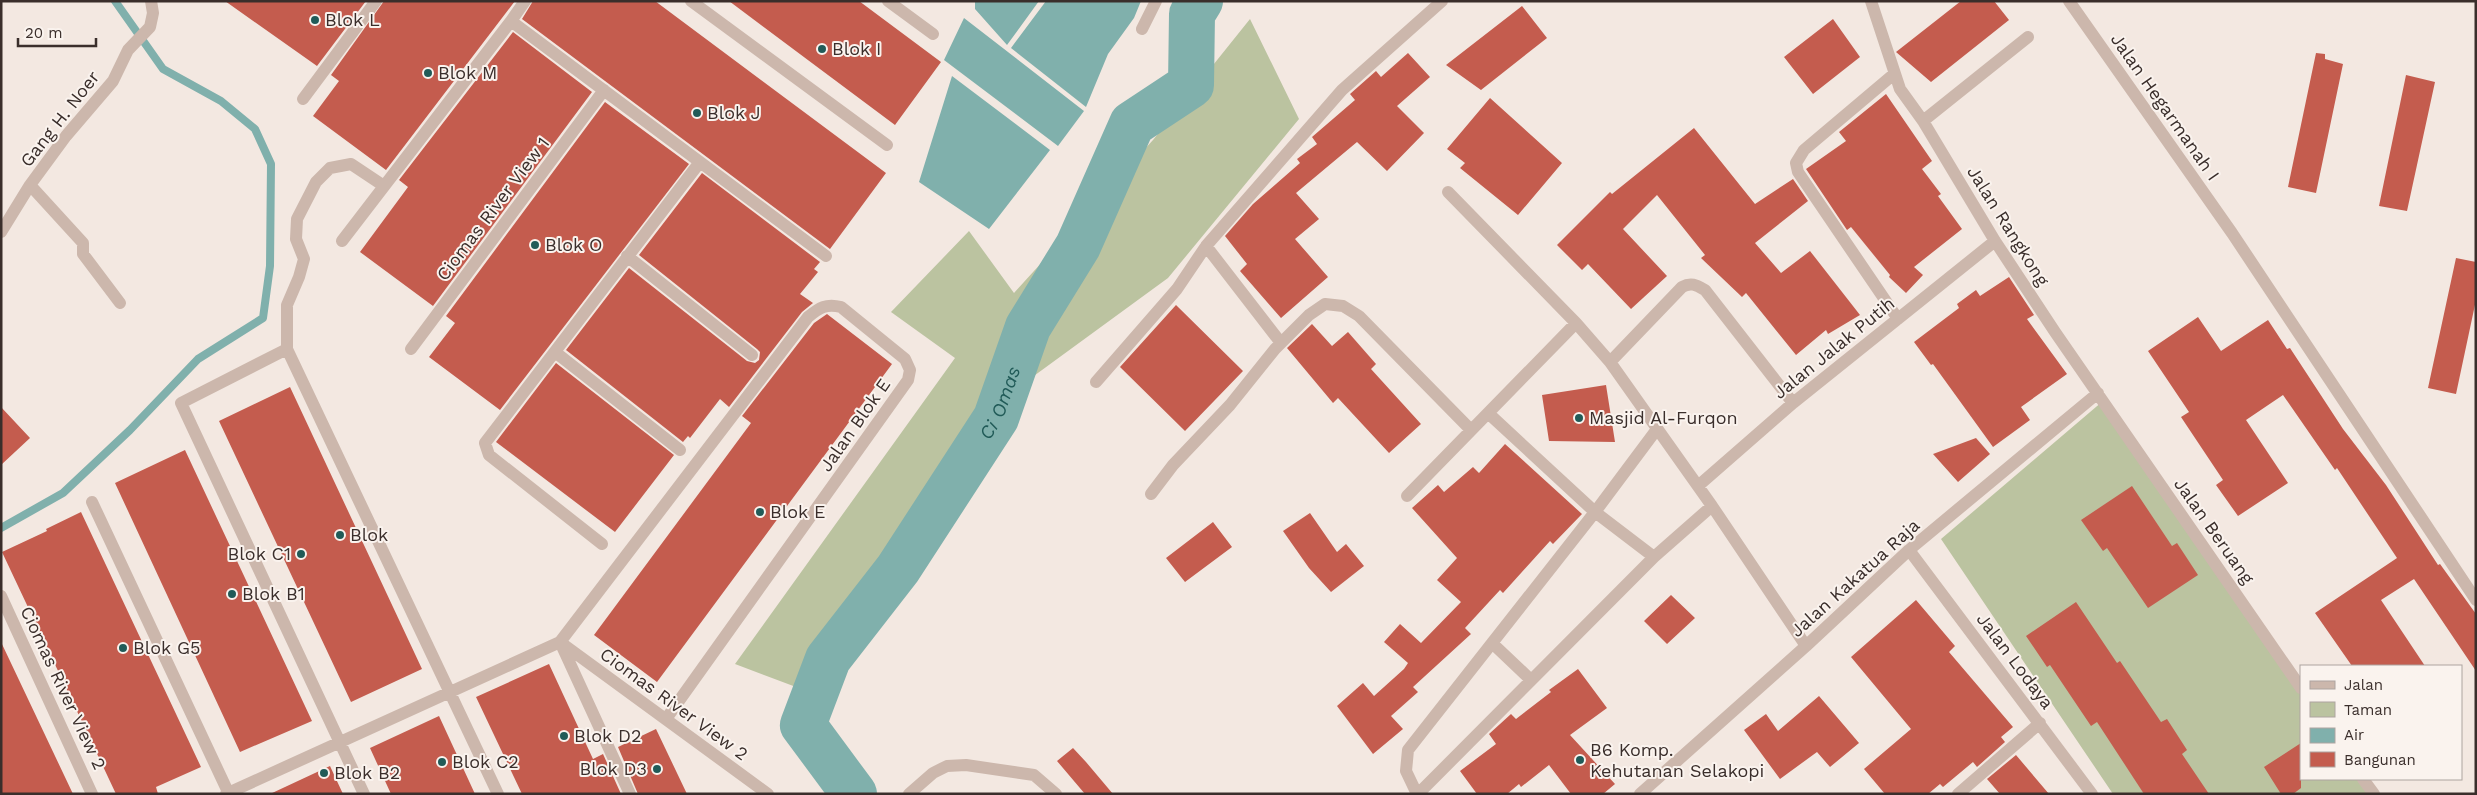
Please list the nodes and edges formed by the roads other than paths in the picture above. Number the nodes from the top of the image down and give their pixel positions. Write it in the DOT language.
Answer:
graph roads {
  1 [pos="151,1"];
  2 [pos="376,1"];
  3 [pos="525,1"];
  4 [pos="690,1"];
  5 [pos="888,1"];
  6 [pos="1156,1"];
  7 [pos="1442,1"];
  8 [pos="1871,1"];
  9 [pos="2069,1"];
  10 [pos="511,21"];
  11 [pos="1142,29"];
  12 [pos="934,34"];
  13 [pos="2028,37"];
  14 [pos="1894,74"];
  15 [pos="604,90"];
  16 [pos="303,99"];
  17 [pos="1923,121"];
  18 [pos="887,145"];
  19 [pos="700,162"];
  20 [pos="30,185"];
  21 [pos="384,186"];
  22 [pos="1448,192"];
  23 [pos="1,232"];
  24 [pos="342,241"];
  25 [pos="1995,241"];
  26 [pos="1206,246"];
  27 [pos="627,256"];
  28 [pos="826,256"];
  29 [pos="120,303"];
  30 [pos="1898,318"];
  31 [pos="1576,323"];
  32 [pos="1281,343"];
  33 [pos="287,349"];
  34 [pos="411,349"];
  35 [pos="554,352"];
  36 [pos="752,355"];
  37 [pos="1610,362"];
  38 [pos="1096,382"];
  39 [pos="2098,393"];
  40 [pos="1793,403"];
  41 [pos="1488,413"];
  42 [pos="1657,429"];
  43 [pos="1471,430"];
  44 [pos="680,450"];
  45 [pos="1698,486"];
  46 [pos="1151,494"];
  47 [pos="1407,496"];
  48 [pos="92,502"];
  49 [pos="1712,506"];
  50 [pos="1595,512"];
  51 [pos="602,544"];
  52 [pos="1908,550"];
  53 [pos="1654,557"];
  54 [pos="1,596"];
  55 [pos="2476,600"];
  56 [pos="560,642"];
  57 [pos="1492,643"];
  58 [pos="1806,646"];
  59 [pos="1531,680"];
  60 [pos="2300,687"];
  61 [pos="450,691"];
  62 [pos="666,719"];
  63 [pos="2040,722"];
  64 [pos="339,741"];
  65 [pos="2364,780"];
  66 [pos="228,793"];
  67 [pos="92,794"];
  68 [pos="364,794"];
  69 [pos="498,794"];
  70 [pos="630,794"];
  71 [pos="768,794"];
  72 [pos="909,794"];
  73 [pos="1056,794"];
  74 [pos="1417,794"];
  75 [pos="1640,794"];
  76 [pos="1958,794"];
  77 [pos="2092,794"];
  78 [pos="2374,794"];
  1 -- 20 [label="street, Gang H. Noer"];
  2 -- 16 [label="street"];
  3 -- 10 [label="street"];
  4 -- 18 [label="street"];
  5 -- 12 [label="street"];
  6 -- 11 [label="street"];
  7 -- 26 [label="street"];
  8 -- 14 [label="street"];
  9 -- 55 [label="street, Jalan Hegarmanah I"];
  10 -- 15 [label="street"];
  10 -- 21 [label="street"];
  13 -- 17 [label="street"];
  14 -- 17 [label="street, Jalan Rangkong"];
  14 -- 30 [label="street"];
  15 -- 19 [label="street"];
  15 -- 34 [label="street, Ciomas River View 1"];
  17 -- 25 [label="street, Jalan Rangkong"];
  19 -- 27 [label="street"];
  19 -- 28 [label="street"];
  20 -- 23 [label="street, Gang H. Noer"];
  20 -- 29 [label="street"];
  21 -- 24 [label="street"];
  21 -- 33 [label="street"];
  22 -- 31 [label="street"];
  25 -- 30 [label="street, Jalan Jalak Putih"];
  25 -- 39 [label="street, Jalan Rangkong"];
  26 -- 32 [label="street"];
  26 -- 38 [label="street"];
  27 -- 35 [label="street"];
  27 -- 36 [label="street"];
  30 -- 40 [label="street, Jalan Jalak Putih"];
  31 -- 37 [label="street"];
  31 -- 41 [label="street"];
  32 -- 43 [label="street"];
  32 -- 46 [label="street"];
  33 -- 61 [label="street"];
  33 -- 64 [label="street"];
  35 -- 44 [label="street"];
  35 -- 51 [label="street"];
  37 -- 40 [label="street"];
  37 -- 42 [label="street"];
  39 -- 52 [label="street, Jalan Kakatua Raja"];
  39 -- 60 [label="street, Jalan Beruang"];
  40 -- 45 [label="street, Jalan Jalak Putih"];
  41 -- 43 [label="street"];
  41 -- 50 [label="street"];
  42 -- 45 [label="street"];
  42 -- 50 [label="street"];
  43 -- 47 [label="street"];
  45 -- 49 [label="street"];
  48 -- 66 [label="street"];
  49 -- 53 [label="street"];
  49 -- 58 [label="street"];
  50 -- 53 [label="street"];
  50 -- 57 [label="street"];
  52 -- 58 [label="street, Jalan Kakatua Raja"];
  52 -- 63 [label="street, Jalan Lodaya"];
  53 -- 59 [label="street"];
  54 -- 67 [label="street, Ciomas River View 2"];
  56 -- 61 [label="street"];
  56 -- 62 [label="street, Ciomas River View 2"];
  56 -- 62 [label="street, Jalan Blok E"];
  56 -- 70 [label="street, Ciomas River View 2"];
  57 -- 59 [label="street"];
  57 -- 74 [label="street"];
  58 -- 75 [label="street, Jalan Kakatua Raja"];
  59 -- 74 [label="street"];
  61 -- 64 [label="street"];
  61 -- 69 [label="street"];
  62 -- 71 [label="street, Ciomas River View 2"];
  63 -- 76 [label="street"];
  63 -- 77 [label="street, Jalan Lodaya"];
  64 -- 66 [label="street"];
  64 -- 68 [label="street"];
  65 -- 78 [label="street"];
  72 -- 73 [label="street"];
}
